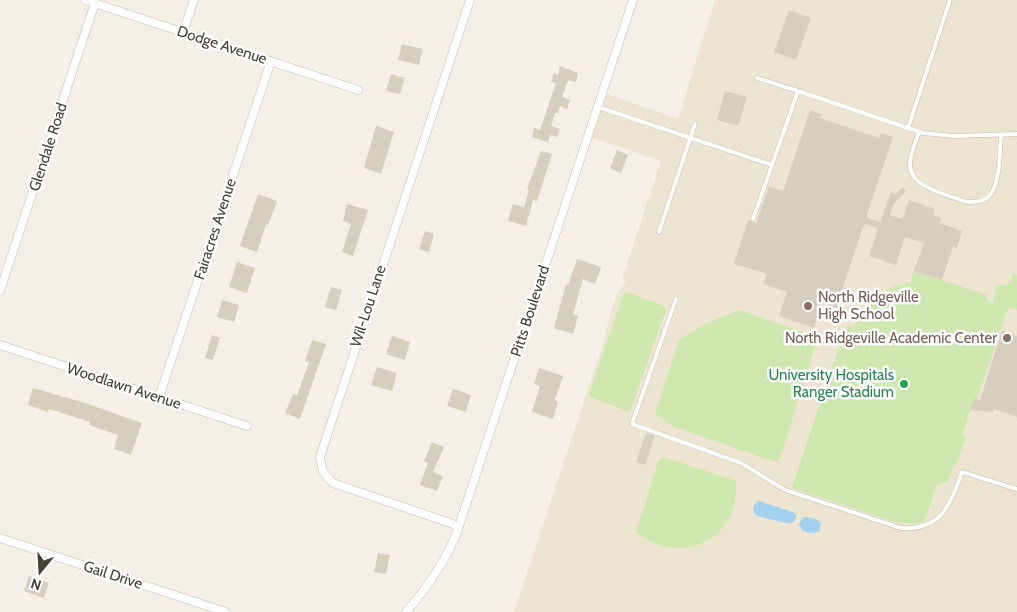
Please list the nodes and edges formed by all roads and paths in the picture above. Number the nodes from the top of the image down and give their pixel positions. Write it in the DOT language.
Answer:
graph roads {
  1 [pos="85,0"];
  2 [pos="194,0"];
  3 [pos="470,0"];
  4 [pos="633,0"];
  5 [pos="950,0"];
  6 [pos="95,3"];
  7 [pos="183,32"];
  8 [pos="271,61"];
  9 [pos="757,78"];
  10 [pos="358,90"];
  11 [pos="798,91"];
  12 [pos="598,107"];
  13 [pos="695,124"];
  14 [pos="908,128"];
  15 [pos="919,132"];
  16 [pos="1001,134"];
  17 [pos="1017,134"];
  18 [pos="690,138"];
  19 [pos="772,165"];
  20 [pos="753,219"];
  21 [pos="660,232"];
  22 [pos="0,291"];
  23 [pos="676,299"];
  24 [pos="0,345"];
  25 [pos="159,398"];
  26 [pos="247,426"];
  27 [pos="1017,489"];
  28 [pos="459,526"];
  29 [pos="0,538"];
  30 [pos="226,612"];
  31 [pos="406,612"];
  1 -- 6 [label="street, Dodge Avenue"];
  2 -- 7 [label="street"];
  3 -- 28 [label="street, Wil-Lou Lane"];
  4 -- 12 [label="street, Pitts Boulevard"];
  5 -- 14 [label="lane"];
  6 -- 7 [label="street, Dodge Avenue"];
  6 -- 22 [label="street, Glendale Road"];
  7 -- 8 [label="street, Dodge Avenue"];
  8 -- 10 [label="street, Dodge Avenue"];
  8 -- 25 [label="street, Fairacres Avenue"];
  9 -- 11 [label="lane"];
  11 -- 14 [label="lane"];
  11 -- 19 [label="lane"];
  12 -- 18 [label="lane"];
  12 -- 28 [label="street, Pitts Boulevard"];
  13 -- 18 [label="lane"];
  14 -- 15 [label="lane"];
  15 -- 16 [label="lane"];
  15 -- 16 [label="lane"];
  16 -- 17 [label="lane"];
  18 -- 19 [label="lane"];
  18 -- 21 [label="lane"];
  19 -- 20 [label="lane"];
  23 -- 27 [label="lane"];
  24 -- 25 [label="street, Woodlawn Avenue"];
  25 -- 26 [label="street, Woodlawn Avenue"];
  28 -- 31 [label="street, Pitts Boulevard"];
  29 -- 30 [label="street, Gail Drive"];
}
